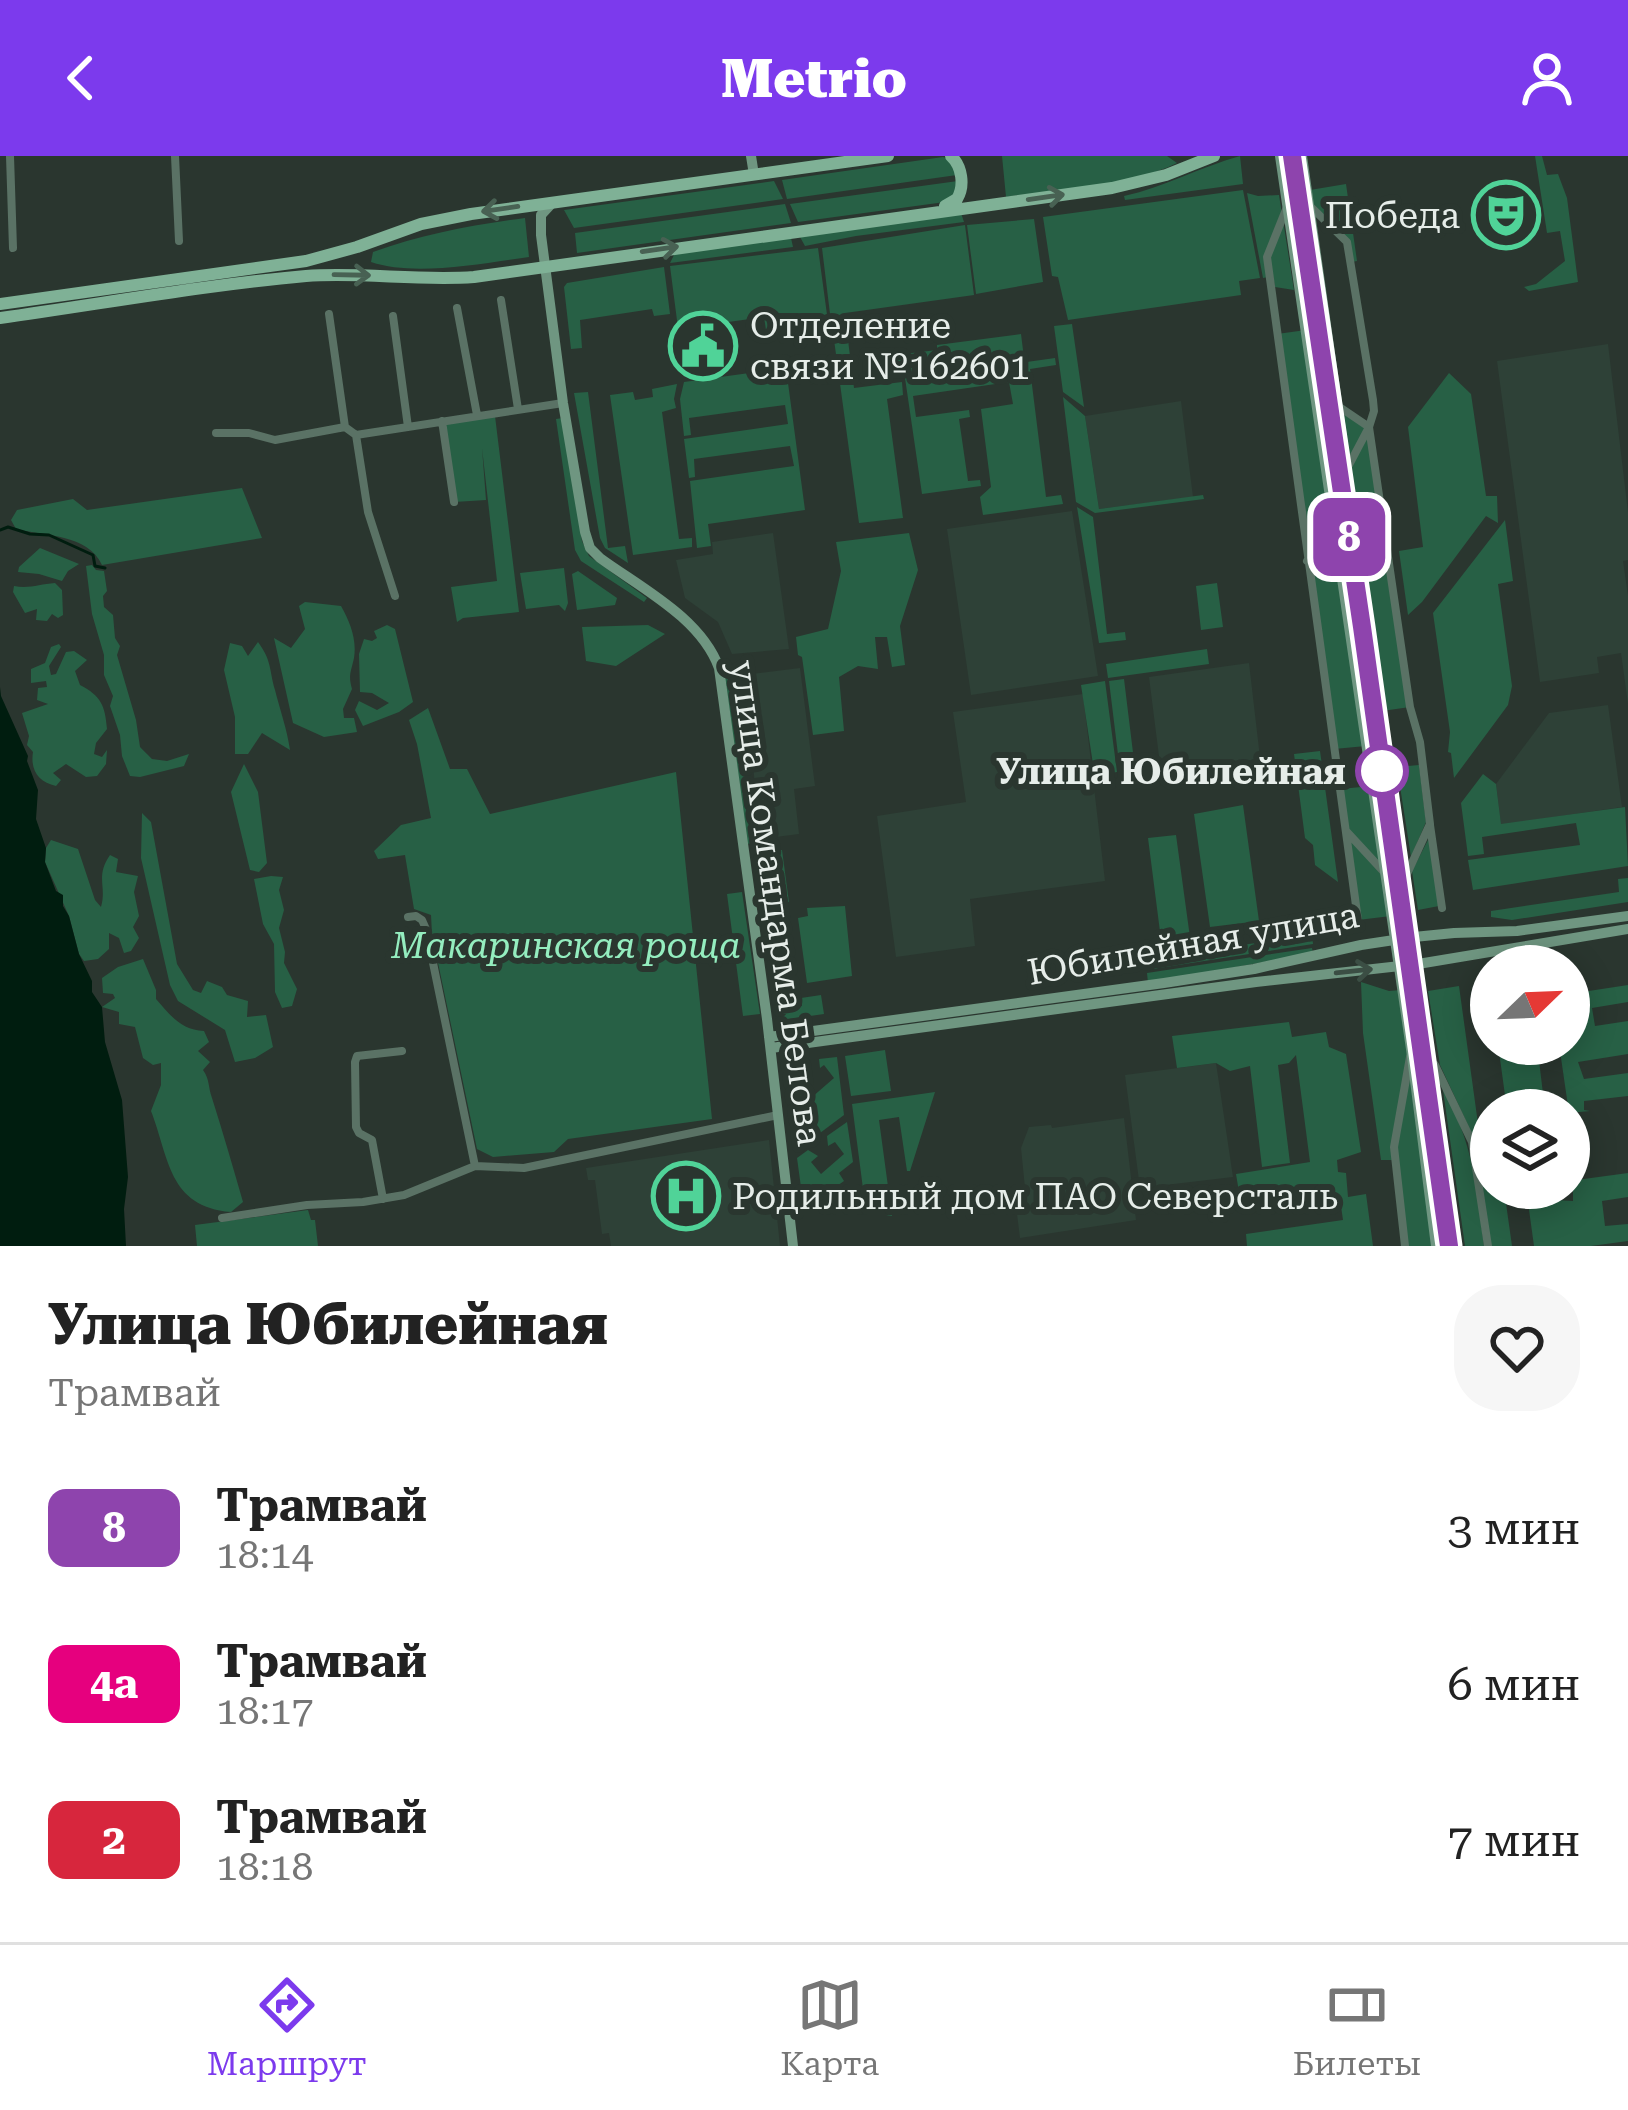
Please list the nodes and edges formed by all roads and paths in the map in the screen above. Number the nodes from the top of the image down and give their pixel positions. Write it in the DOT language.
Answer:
graph roads {
  1 [pos="10,156"];
  2 [pos="175,156"];
  3 [pos="752,156"];
  4 [pos="888,156"];
  5 [pos="952,156"];
  6 [pos="1280,156"];
  7 [pos="1302,156"];
  8 [pos="1209,157"];
  9 [pos="754,176"];
  10 [pos="553,202"];
  11 [pos="1288,205"];
  12 [pos="1309,205"];
  13 [pos="927,212"];
  14 [pos="179,241"];
  15 [pos="13,248"];
  16 [pos="544,267"];
  17 [pos="235,278"];
  18 [pos="501,300"];
  19 [pos="0,304"];
  20 [pos="458,308"];
  21 [pos="329,314"];
  22 [pos="393,316"];
  23 [pos="0,318"];
  24 [pos="563,404"];
  25 [pos="1337,405"];
  26 [pos="518,410"];
  27 [pos="476,415"];
  28 [pos="442,422"];
  29 [pos="345,427"];
  30 [pos="408,427"];
  31 [pos="1369,427"];
  32 [pos="216,434"];
  33 [pos="356,435"];
  34 [pos="1345,471"];
  35 [pos="454,502"];
  36 [pos="1333,515"];
  37 [pos="1307,561"];
  38 [pos="395,596"];
  39 [pos="1430,824"];
  40 [pos="1346,830"];
  41 [pos="1384,872"];
  42 [pos="1406,878"];
  43 [pos="1442,908"];
  44 [pos="1628,916"];
  45 [pos="408,917"];
  46 [pos="1358,920"];
  47 [pos="1628,929"];
  48 [pos="1503,931"];
  49 [pos="1414,937"];
  50 [pos="1394,940"];
  51 [pos="1505,945"];
  52 [pos="1524,945"];
  53 [pos="1470,954"];
  54 [pos="1308,957"];
  55 [pos="1418,964"];
  56 [pos="1398,966"];
  57 [pos="1311,975"];
  58 [pos="1164,988"];
  59 [pos="770,1043"];
  60 [pos="1411,1049"];
  61 [pos="402,1051"];
  62 [pos="1432,1057"];
  63 [pos="778,1115"];
  64 [pos="475,1166"];
  65 [pos="383,1199"];
  66 [pos="222,1218"];
  67 [pos="794,1246"];
  68 [pos="1406,1246"];
  69 [pos="1436,1246"];
  70 [pos="1457,1246"];
  71 [pos="1488,1246"];
  1 -- 15 [label="street"];
  2 -- 14 [label="street"];
  3 -- 9 [label="main road"];
  4 -- 9 [label="main road"];
  5 -- 13 [label="main road"];
  6 -- 11 [label="main road"];
  7 -- 12 [label="main road"];
  13 -- 8 [label="main road, one-way"];
  9 -- 10 [label="main road"];
  10 -- 16 [label="main road, улица Командарма Белова"];
  10 -- 17 [label="main road, one-way"];
  11 -- 36 [label="main road"];
  11 -- 37 [label="street"];
  12 -- 25 [label="main road"];
  12 -- 31 [label="street"];
  16 -- 13 [label="main road, one-way"];
  17 -- 16 [label="main road, one-way"];
  16 -- 24 [label="main road, улица Командарма Белова"];
  17 -- 19 [label="main road"];
  17 -- 23 [label="main road"];
  18 -- 26 [label="street"];
  20 -- 27 [label="street"];
  21 -- 29 [label="street"];
  22 -- 30 [label="street"];
  24 -- 26 [label="street"];
  24 -- 59 [label="main road, улица Командарма Белова"];
  25 -- 31 [label="street"];
  25 -- 34 [label="main road"];
  26 -- 27 [label="street"];
  27 -- 28 [label="street"];
  28 -- 30 [label="street"];
  28 -- 35 [label="street"];
  29 -- 32 [label="street"];
  29 -- 33 [label="street"];
  30 -- 33 [label="street"];
  31 -- 34 [label="street"];
  31 -- 39 [label="street"];
  33 -- 38 [label="street"];
  34 -- 42 [label="main road"];
  36 -- 37 [label="street"];
  36 -- 41 [label="main road"];
  37 -- 40 [label="street"];
  39 -- 42 [label="street"];
  39 -- 43 [label="street"];
  40 -- 41 [label="street"];
  40 -- 46 [label="street"];
  41 -- 50 [label="main road"];
  42 -- 49 [label="main road"];
  44 -- 48 [label="main road, Юбилейная улица"];
  45 -- 64 [label="street"];
  47 -- 52 [label="main road, Юбилейная улица"];
  48 -- 49 [label="main road, Юбилейная улица"];
  48 -- 51 [label="main road"];
  49 -- 50 [label="main road, Юбилейная улица"];
  49 -- 55 [label="main road"];
  50 -- 54 [label="main road, Юбилейная улица"];
  50 -- 56 [label="main road"];
  53 -- 55 [label="main road, Юбилейная улица"];
  54 -- 57 [label="main road"];
  54 -- 58 [label="main road, Юбилейная улица"];
  55 -- 56 [label="main road, Юбилейная улица"];
  55 -- 62 [label="main road"];
  57 -- 56 [label="main road, Юбилейная улица, one-way"];
  56 -- 60 [label="main road"];
  57 -- 58 [label="main road, Юбилейная улица"];
  58 -- 59 [label="main road, Юбилейная улица"];
  59 -- 63 [label="main road, улица Командарма Белова"];
  60 -- 68 [label="street"];
  60 -- 69 [label="main road"];
  61 -- 65 [label="street"];
  62 -- 70 [label="main road"];
  62 -- 71 [label="street"];
  63 -- 64 [label="street"];
  63 -- 67 [label="main road, улица Командарма Белова"];
  64 -- 65 [label="street"];
  65 -- 66 [label="street"];
}
